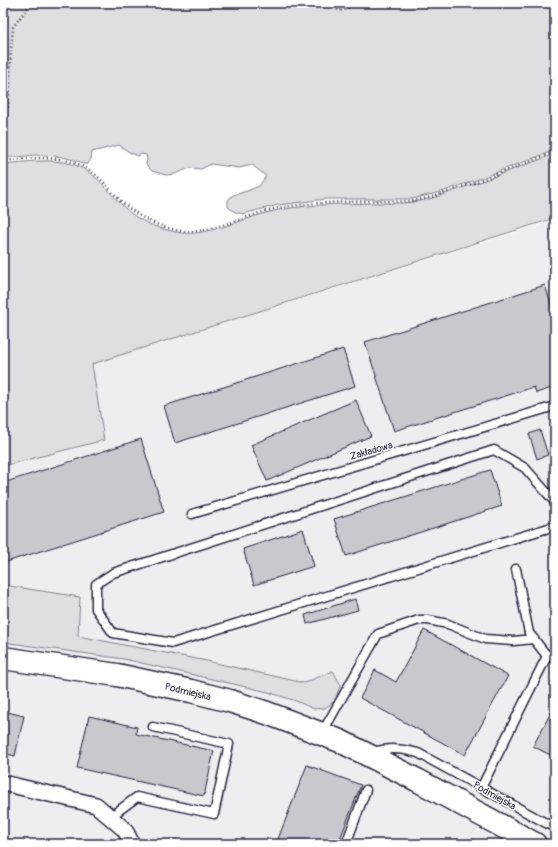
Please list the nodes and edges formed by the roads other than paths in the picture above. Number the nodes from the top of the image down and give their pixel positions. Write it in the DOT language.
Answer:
graph roads {
  1 [pos="555,406"];
  2 [pos="555,502"];
  3 [pos="192,514"];
  4 [pos="555,526"];
  5 [pos="516,569"];
  6 [pos="534,639"];
  7 [pos="555,652"];
  8 [pos="546,656"];
  9 [pos="3,658"];
  10 [pos="154,727"];
  11 [pos="321,734"];
  12 [pos="366,754"];
  13 [pos="3,783"];
  14 [pos="482,788"];
  15 [pos="366,790"];
  16 [pos="110,817"];
  17 [pos="555,828"];
  18 [pos="132,844"];
  19 [pos="346,844"];
  20 [pos="536,844"];
  1 -- 3 [label="lane, Zakładowa"];
  2 -- 4 [label="lane"];
  5 -- 6 [label="lane"];
  6 -- 8 [label="lane"];
  6 -- 11 [label="lane"];
  7 -- 8 [label="lane"];
  8 -- 14 [label="lane"];
  9 -- 11 [label="main road, Podmiejska"];
  10 -- 16 [label="lane"];
  11 -- 12 [label="main road, Podmiejska"];
  12 -- 14 [label="lane, Podmiejska"];
  12 -- 20 [label="main road, Podmiejska"];
  13 -- 16 [label="street"];
  14 -- 17 [label="lane, Podmiejska"];
  15 -- 19 [label="lane"];
  16 -- 18 [label="street"];
}
